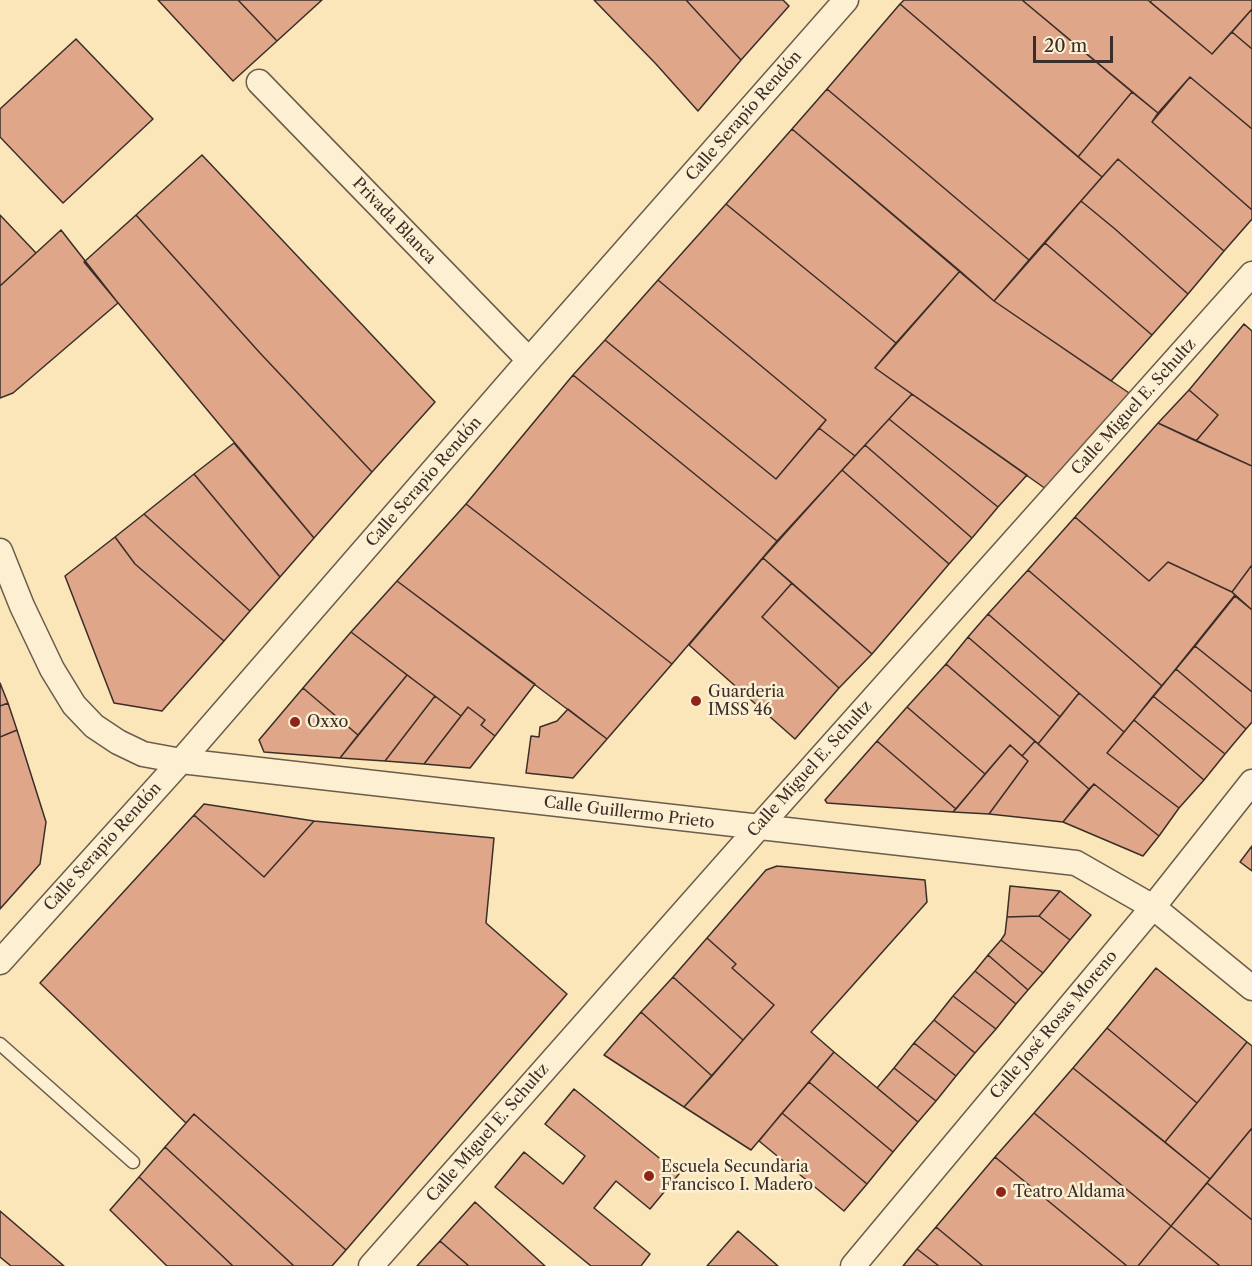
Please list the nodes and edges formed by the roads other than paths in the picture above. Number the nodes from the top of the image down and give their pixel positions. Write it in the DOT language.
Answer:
graph roads {
  1 [pos="846,0"];
  2 [pos="259,82"];
  3 [pos="1250,282"];
  4 [pos="529,360"];
  5 [pos="0,550"];
  6 [pos="181,761"];
  7 [pos="1252,782"];
  8 [pos="758,828"];
  9 [pos="1153,907"];
  10 [pos="0,962"];
  11 [pos="1252,988"];
  12 [pos="0,1044"];
  13 [pos="133,1162"];
  14 [pos="371,1266"];
  15 [pos="853,1266"];
  1 -- 4 [label="street, Calle Serapio Rendón"];
  2 -- 4 [label="street, Privada Blanca"];
  3 -- 8 [label="street, Calle Miguel E. Schultz"];
  4 -- 6 [label="street, Calle Serapio Rendón"];
  5 -- 6 [label="street, Calle Guillermo Prieto"];
  6 -- 8 [label="street, Calle Guillermo Prieto"];
  6 -- 10 [label="street, Calle Serapio Rendón"];
  7 -- 9 [label="street, Calle José Rosas Moreno"];
  8 -- 9 [label="street, Calle Guillermo Prieto"];
  8 -- 14 [label="street, Calle Miguel E. Schultz"];
  9 -- 11 [label="street, Calle Guillermo Prieto"];
  9 -- 15 [label="street, Calle José Rosas Moreno"];
  12 -- 13 [label="lane"];
}
